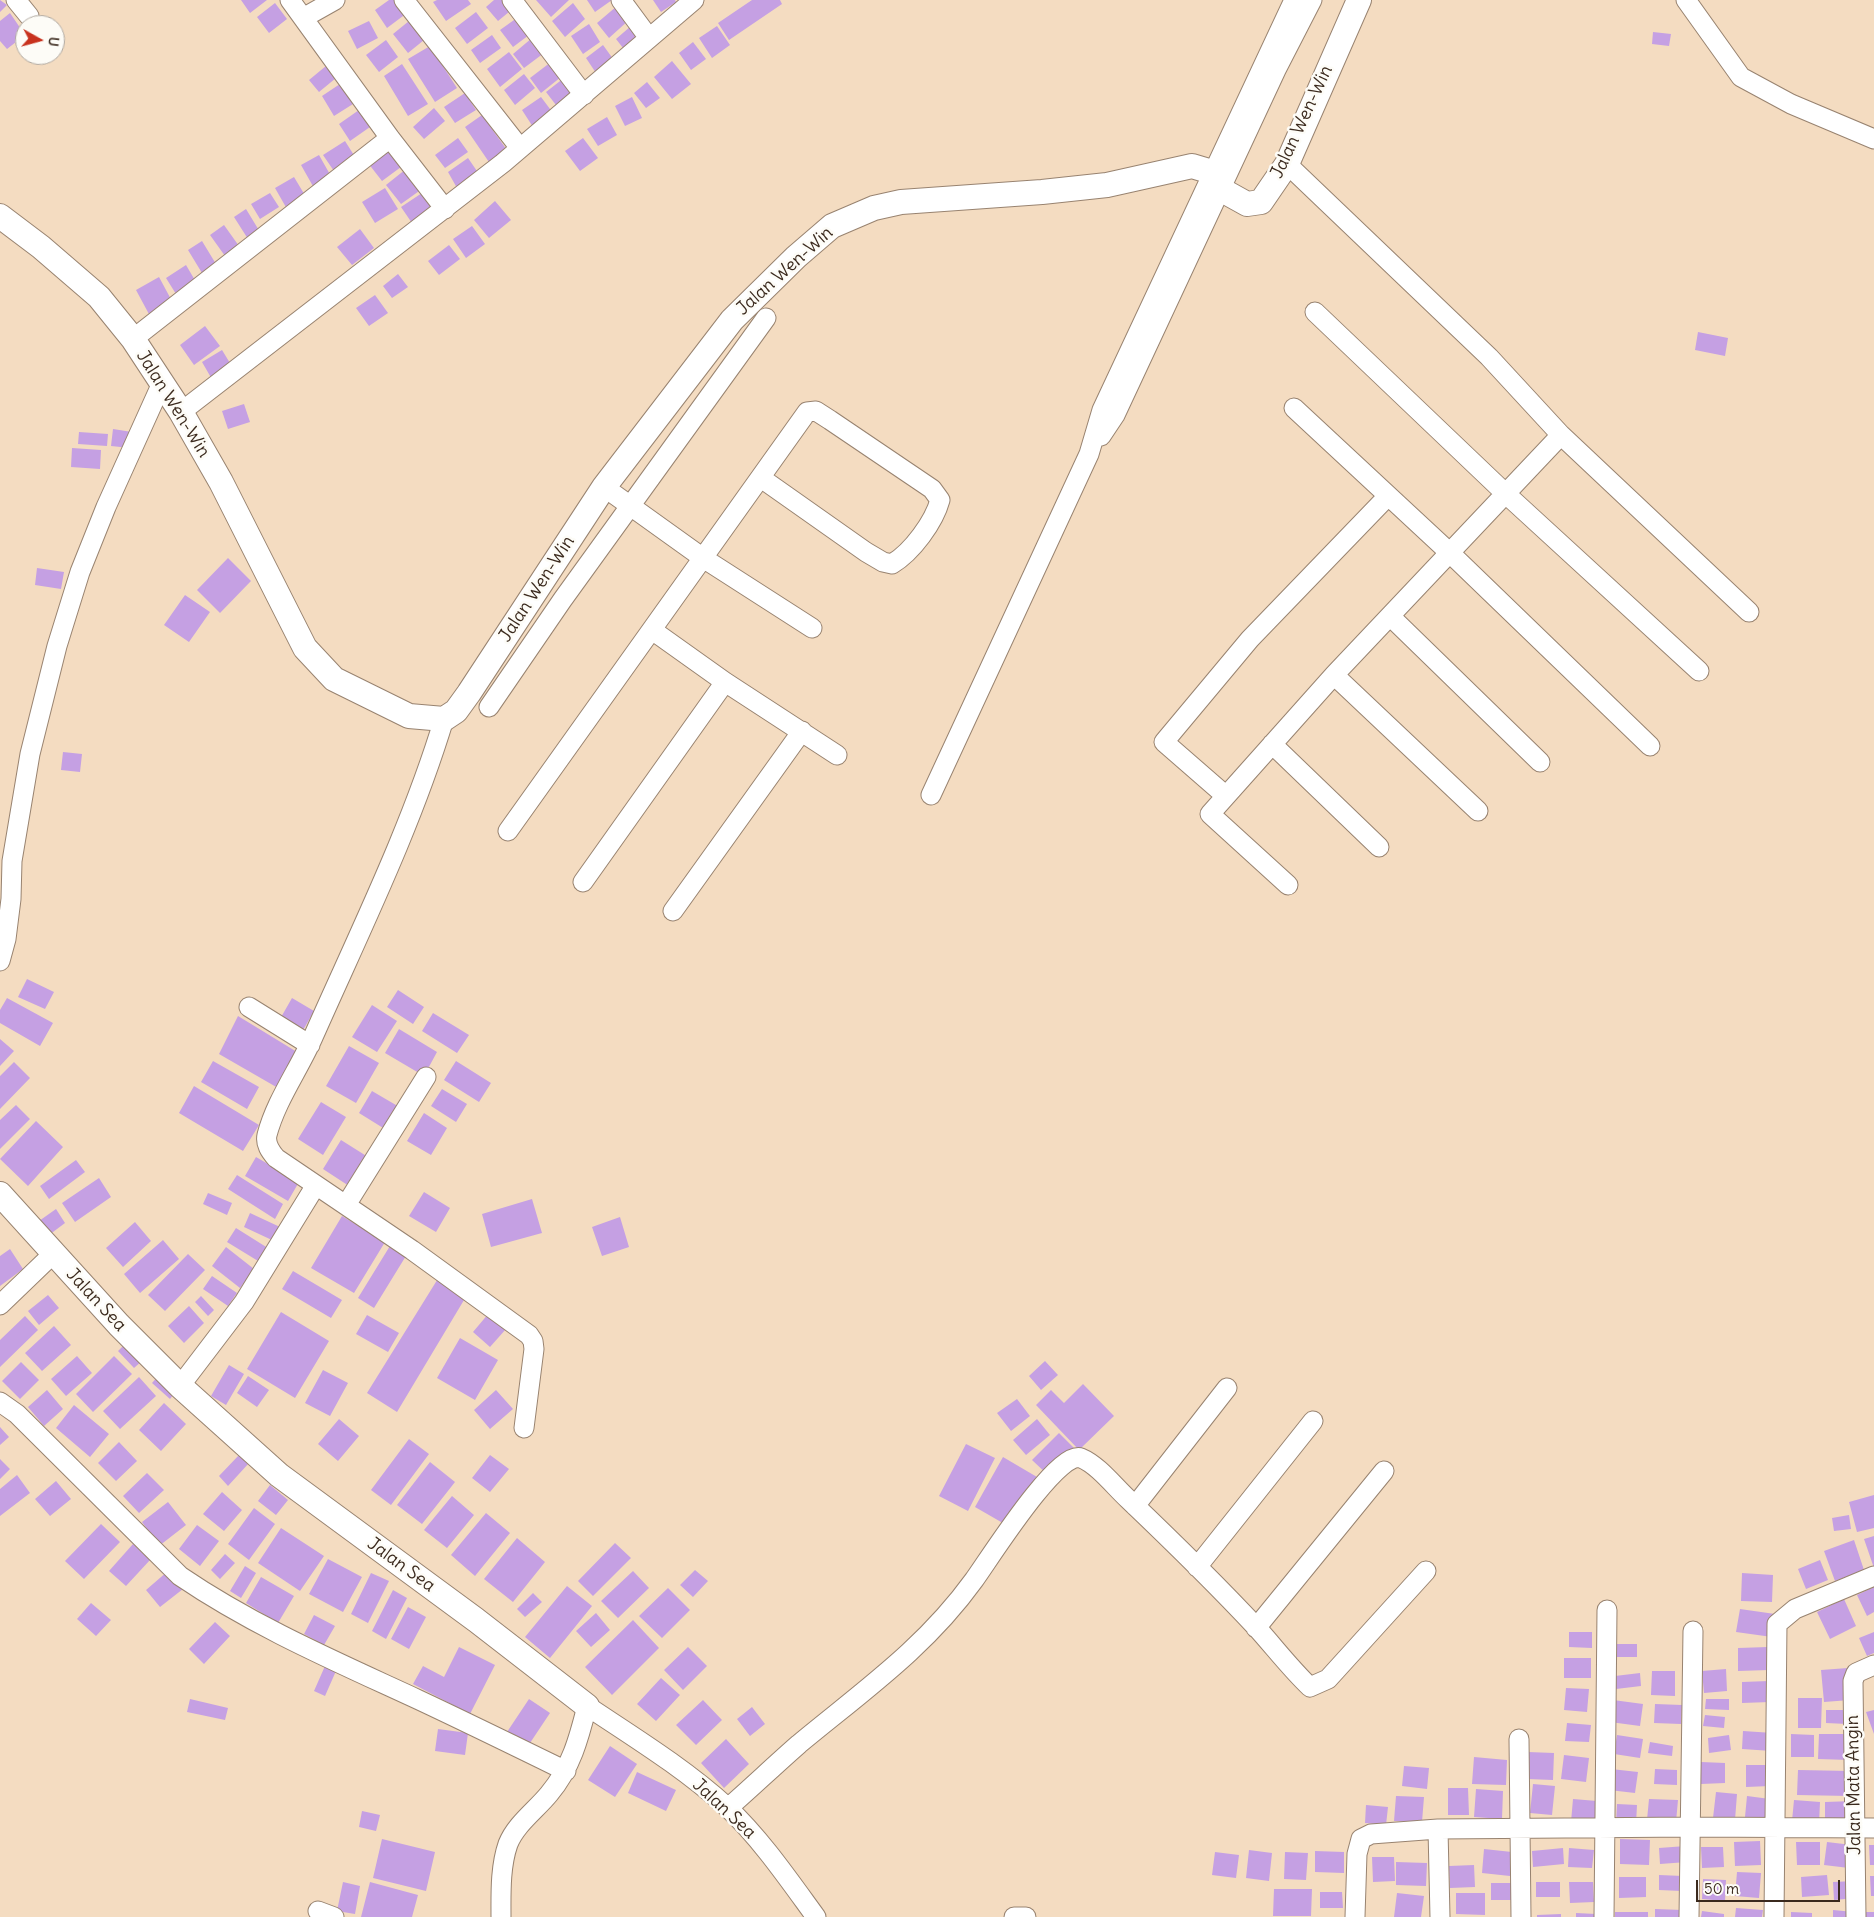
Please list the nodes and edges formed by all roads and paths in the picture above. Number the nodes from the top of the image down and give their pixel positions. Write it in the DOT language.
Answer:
graph roads {
  1 [pos="16,0"];
  2 [pos="290,0"];
  3 [pos="335,0"];
  4 [pos="404,0"];
  5 [pos="512,0"];
  6 [pos="621,0"];
  7 [pos="694,0"];
  8 [pos="1294,0"];
  9 [pos="1312,0"];
  10 [pos="1359,0"];
  11 [pos="1686,0"];
  12 [pos="28,15"];
  13 [pos="303,18"];
  14 [pos="649,38"];
  15 [pos="584,94"];
  16 [pos="390,138"];
  17 [pos="1874,139"];
  18 [pos="520,148"];
  19 [pos="1287,164"];
  20 [pos="1216,181"];
  21 [pos="445,209"];
  22 [pos="0,216"];
  23 [pos="1314,312"];
  24 [pos="766,318"];
  25 [pos="133,339"];
  26 [pos="162,383"];
  27 [pos="1294,408"];
  28 [pos="181,412"];
  29 [pos="1561,435"];
  30 [pos="761,478"];
  31 [pos="604,487"];
  32 [pos="1506,494"];
  33 [pos="1388,496"];
  34 [pos="631,506"];
  35 [pos="1450,554"];
  36 [pos="703,558"];
  37 [pos="1749,612"];
  38 [pos="1391,617"];
  39 [pos="812,628"];
  40 [pos="652,630"];
  41 [pos="1699,671"];
  42 [pos="1334,675"];
  43 [pos="725,682"];
  44 [pos="489,708"];
  45 [pos="444,719"];
  46 [pos="802,731"];
  47 [pos="1272,744"];
  48 [pos="1650,746"];
  49 [pos="837,755"];
  50 [pos="1540,762"];
  51 [pos="931,795"];
  52 [pos="1226,796"];
  53 [pos="1478,811"];
  54 [pos="508,831"];
  55 [pos="1379,847"];
  56 [pos="583,882"];
  57 [pos="1288,885"];
  58 [pos="673,912"];
  59 [pos="0,961"];
  60 [pos="249,1006"];
  61 [pos="310,1044"];
  62 [pos="426,1077"];
  63 [pos="316,1185"];
  64 [pos="0,1194"];
  65 [pos="346,1205"];
  66 [pos="53,1254"];
  67 [pos="0,1305"];
  68 [pos="180,1386"];
  69 [pos="1227,1388"];
  70 [pos="0,1402"];
  71 [pos="1313,1421"];
  72 [pos="524,1428"];
  73 [pos="1384,1471"];
  74 [pos="1135,1506"];
  75 [pos="1198,1567"];
  76 [pos="1426,1571"];
  77 [pos="1874,1576"];
  78 [pos="1607,1610"];
  79 [pos="1256,1628"];
  80 [pos="1694,1631"];
  81 [pos="1874,1665"];
  82 [pos="587,1706"];
  83 [pos="1519,1740"];
  84 [pos="566,1770"];
  85 [pos="728,1808"];
  86 [pos="1692,1827"];
  87 [pos="1775,1827"];
  88 [pos="1605,1828"];
  89 [pos="1865,1828"];
  90 [pos="1438,1829"];
  91 [pos="1519,1829"];
  92 [pos="501,1917"];
  93 [pos="816,1917"];
  94 [pos="1014,1917"];
  95 [pos="1026,1917"];
  96 [pos="1355,1917"];
  97 [pos="1440,1917"];
  98 [pos="1521,1917"];
  99 [pos="1604,1917"];
  100 [pos="1689,1917"];
  101 [pos="1774,1917"];
  102 [pos="1856,1917"];
  1 -- 12 [label="street"];
  2 -- 13 [label="street"];
  3 -- 13 [label="street"];
  4 -- 18 [label="street"];
  5 -- 15 [label="street"];
  6 -- 14 [label="street"];
  7 -- 14 [label="street"];
  8 -- 20 [label="street"];
  9 -- 20 [label="street"];
  10 -- 19 [label="street, Jalan Wen-Win"];
  11 -- 17 [label="street"];
  13 -- 16 [label="street"];
  14 -- 15 [label="street"];
  15 -- 18 [label="street"];
  16 -- 21 [label="street"];
  16 -- 25 [label="street"];
  18 -- 21 [label="street"];
  19 -- 20 [label="street, Jalan Wen-Win"];
  19 -- 29 [label="street"];
  20 -- 31 [label="street, Jalan Wen-Win"];
  20 -- 51 [label="street"];
  21 -- 28 [label="street"];
  22 -- 25 [label="street, Jalan Wen-Win"];
  23 -- 32 [label="street"];
  24 -- 34 [label="street"];
  25 -- 26 [label="street, Jalan Wen-Win"];
  26 -- 28 [label="street, Jalan Wen-Win"];
  26 -- 59 [label="street"];
  27 -- 33 [label="street"];
  28 -- 45 [label="street, Jalan Wen-Win"];
  29 -- 32 [label="street"];
  29 -- 37 [label="street"];
  30 -- 30 [label="street"];
  30 -- 36 [label="street"];
  31 -- 34 [label="street"];
  31 -- 45 [label="street, Jalan Wen-Win"];
  32 -- 35 [label="street"];
  32 -- 41 [label="street"];
  33 -- 35 [label="street"];
  33 -- 52 [label="street"];
  34 -- 36 [label="street"];
  34 -- 44 [label="street"];
  35 -- 38 [label="street"];
  35 -- 48 [label="street"];
  36 -- 39 [label="street"];
  36 -- 40 [label="street"];
  38 -- 42 [label="street"];
  38 -- 50 [label="street"];
  40 -- 43 [label="street"];
  40 -- 54 [label="street"];
  42 -- 47 [label="street"];
  42 -- 53 [label="street"];
  43 -- 46 [label="street"];
  43 -- 56 [label="street"];
  45 -- 61 [label="street"];
  46 -- 49 [label="street"];
  46 -- 58 [label="street"];
  47 -- 52 [label="street"];
  47 -- 55 [label="street"];
  52 -- 57 [label="street"];
  60 -- 61 [label="street"];
  61 -- 63 [label="street"];
  62 -- 65 [label="street"];
  63 -- 65 [label="street"];
  63 -- 68 [label="street"];
  64 -- 66 [label="street, Jalan Sea"];
  65 -- 72 [label="street"];
  66 -- 67 [label="street"];
  66 -- 68 [label="street, Jalan Sea"];
  68 -- 82 [label="street, Jalan Sea"];
  69 -- 74 [label="street"];
  70 -- 84 [label="street"];
  71 -- 75 [label="street"];
  73 -- 79 [label="street"];
  74 -- 75 [label="street"];
  74 -- 85 [label="street"];
  75 -- 79 [label="street"];
  76 -- 79 [label="street"];
  77 -- 87 [label="street"];
  78 -- 88 [label="street"];
  80 -- 86 [label="street"];
  81 -- 89 [label="street, Jalan Mata Angin"];
  82 -- 84 [label="street"];
  82 -- 85 [label="street, Jalan Sea"];
  83 -- 91 [label="street"];
  84 -- 92 [label="street"];
  85 -- 93 [label="street, Jalan Sea"];
  86 -- 87 [label="street"];
  86 -- 88 [label="street"];
  86 -- 100 [label="street"];
  87 -- 89 [label="street"];
  87 -- 101 [label="street"];
  88 -- 91 [label="street"];
  88 -- 99 [label="street"];
  89 -- 102 [label="street, Jalan Mata Angin"];
  90 -- 91 [label="street"];
  90 -- 96 [label="street"];
  90 -- 97 [label="street"];
  91 -- 98 [label="street"];
  94 -- 95 [label="street"];
}
